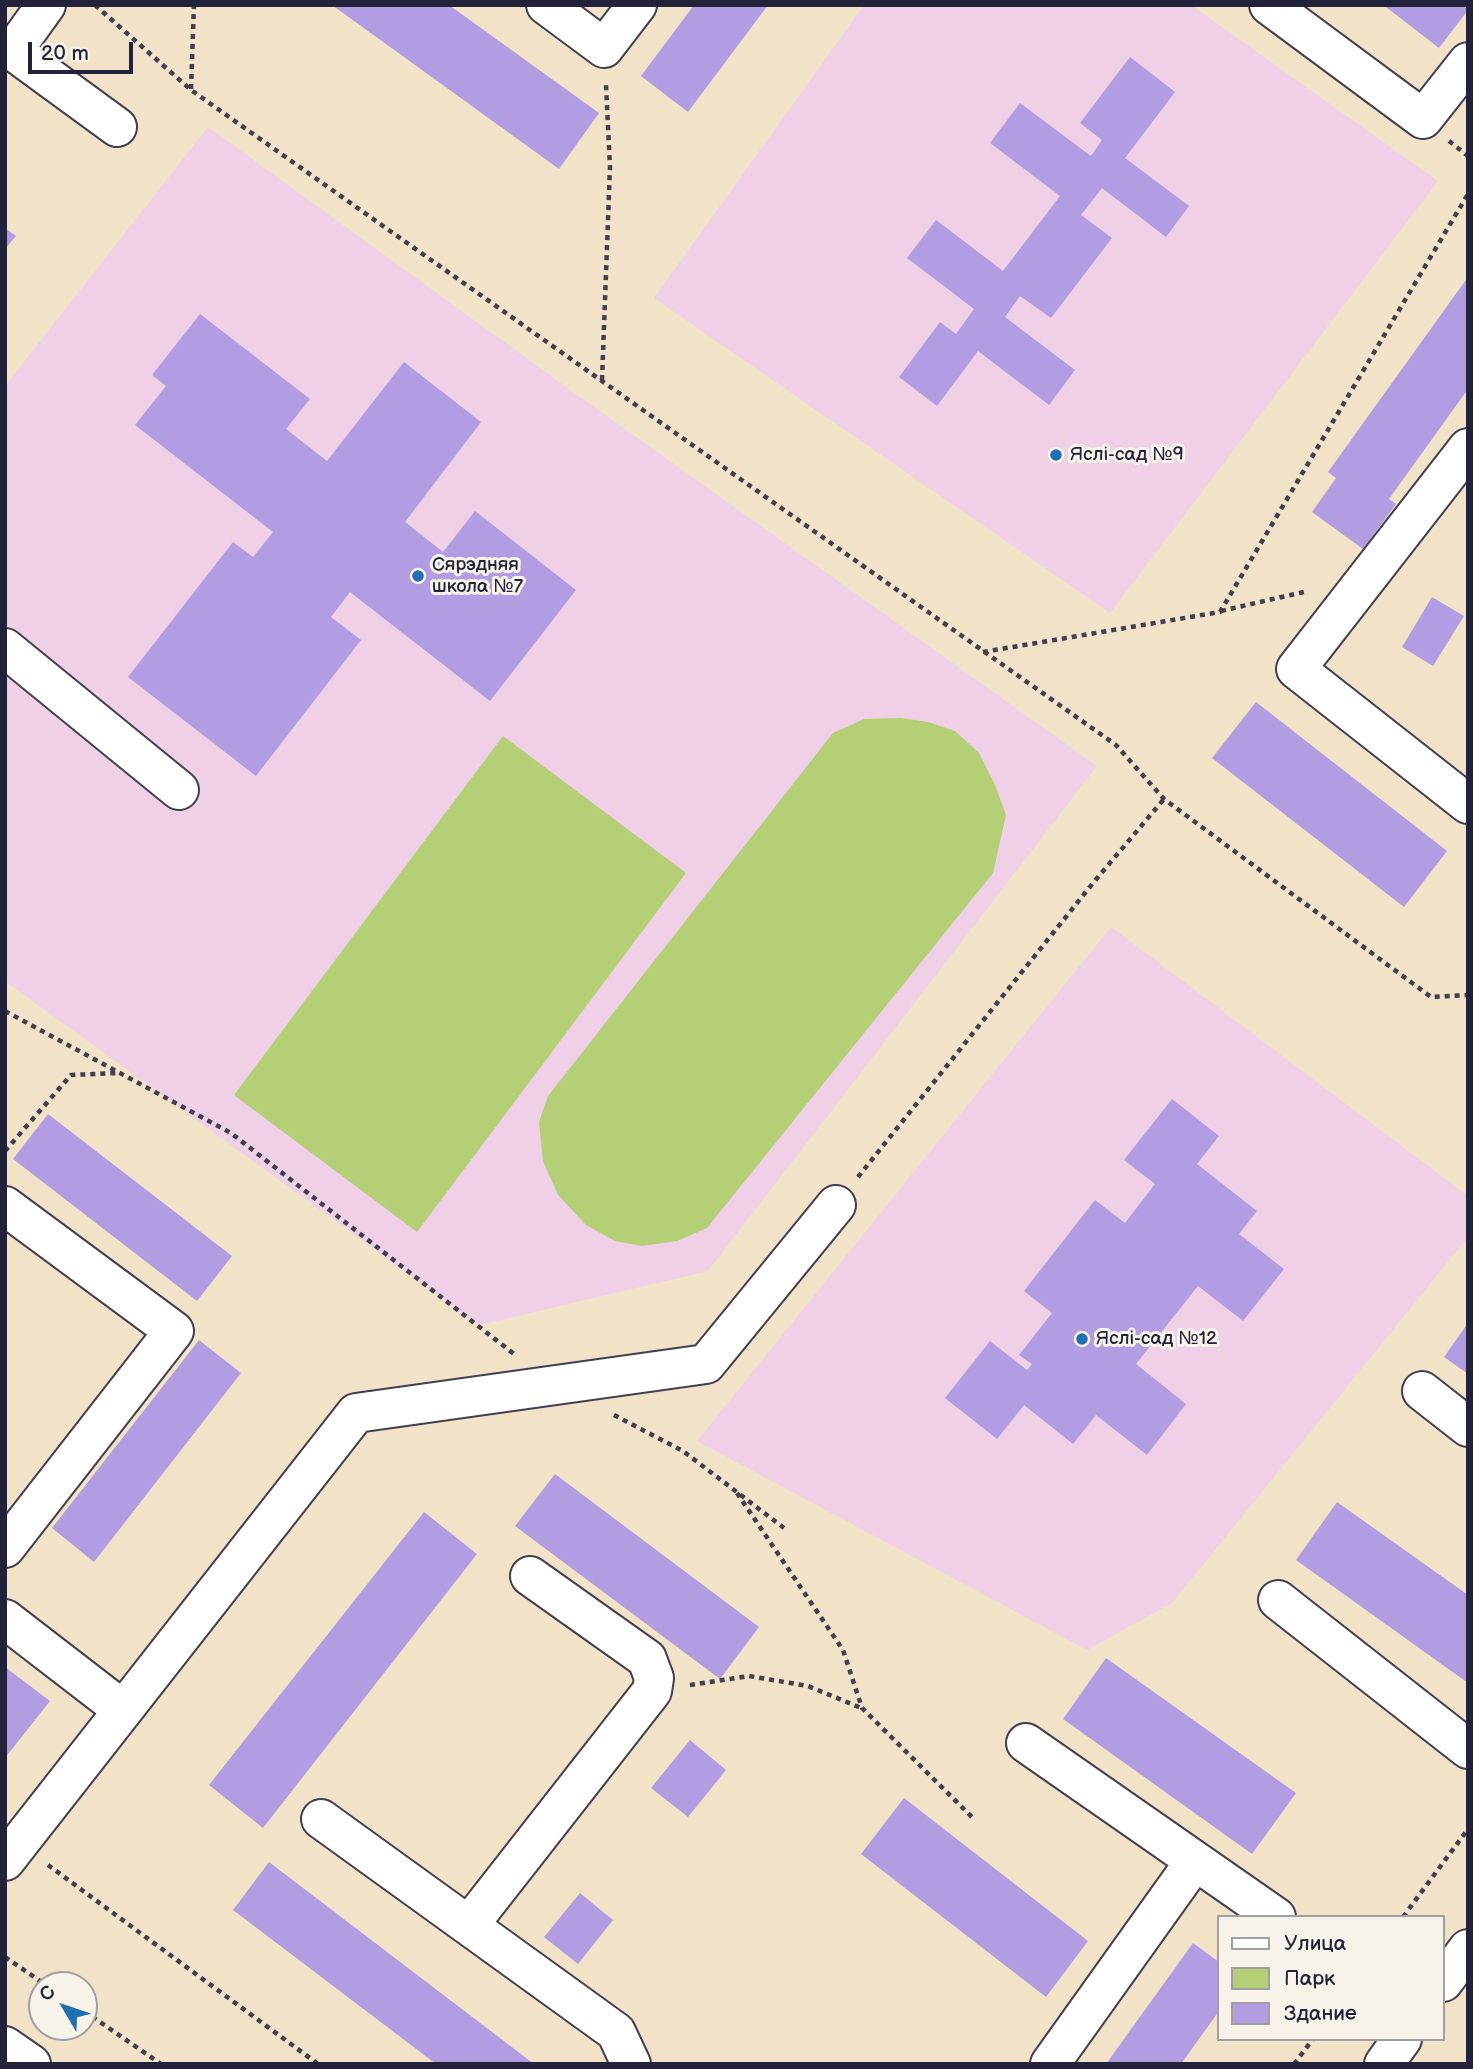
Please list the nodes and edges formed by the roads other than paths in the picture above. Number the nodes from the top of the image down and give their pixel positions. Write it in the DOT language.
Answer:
graph roads {
  1 [pos="46,5"];
  2 [pos="546,5"];
  3 [pos="636,5"];
  4 [pos="1269,5"];
  5 [pos="1468,62"];
  6 [pos="117,127"];
  7 [pos="1468,448"];
  8 [pos="5,648"];
  9 [pos="180,790"];
  10 [pos="1468,804"];
  11 [pos="836,1205"];
  12 [pos="5,1206"];
  13 [pos="1422,1391"];
  14 [pos="1468,1427"];
  15 [pos="5,1548"];
  16 [pos="530,1576"];
  17 [pos="1278,1600"];
  18 [pos="5,1619"];
  19 [pos="123,1710"];
  20 [pos="1026,1743"];
  21 [pos="1468,1749"];
  22 [pos="321,1819"];
  23 [pos="12,1852"];
  24 [pos="1195,1861"];
  25 [pos="1273,1915"];
  26 [pos="469,1925"];
  27 [pos="1468,1949"];
  28 [pos="1445,1979"];
  29 [pos="1401,2041"];
  30 [pos="5,2046"];
  31 [pos="31,2064"];
  32 [pos="631,2064"];
  33 [pos="1050,2064"];
  34 [pos="1384,2064"];
  1 -- 6 [label="street"];
  2 -- 3 [label="street"];
  4 -- 5 [label="street"];
  7 -- 10 [label="street"];
  8 -- 9 [label="street"];
  11 -- 19 [label="street"];
  12 -- 15 [label="street"];
  13 -- 14 [label="street"];
  16 -- 26 [label="street"];
  17 -- 21 [label="street"];
  18 -- 19 [label="street"];
  19 -- 23 [label="street"];
  20 -- 24 [label="street"];
  22 -- 26 [label="street"];
  24 -- 25 [label="street"];
  24 -- 33 [label="street"];
  26 -- 32 [label="street"];
  27 -- 28 [label="street"];
  29 -- 34 [label="street"];
  30 -- 31 [label="street"];
}
